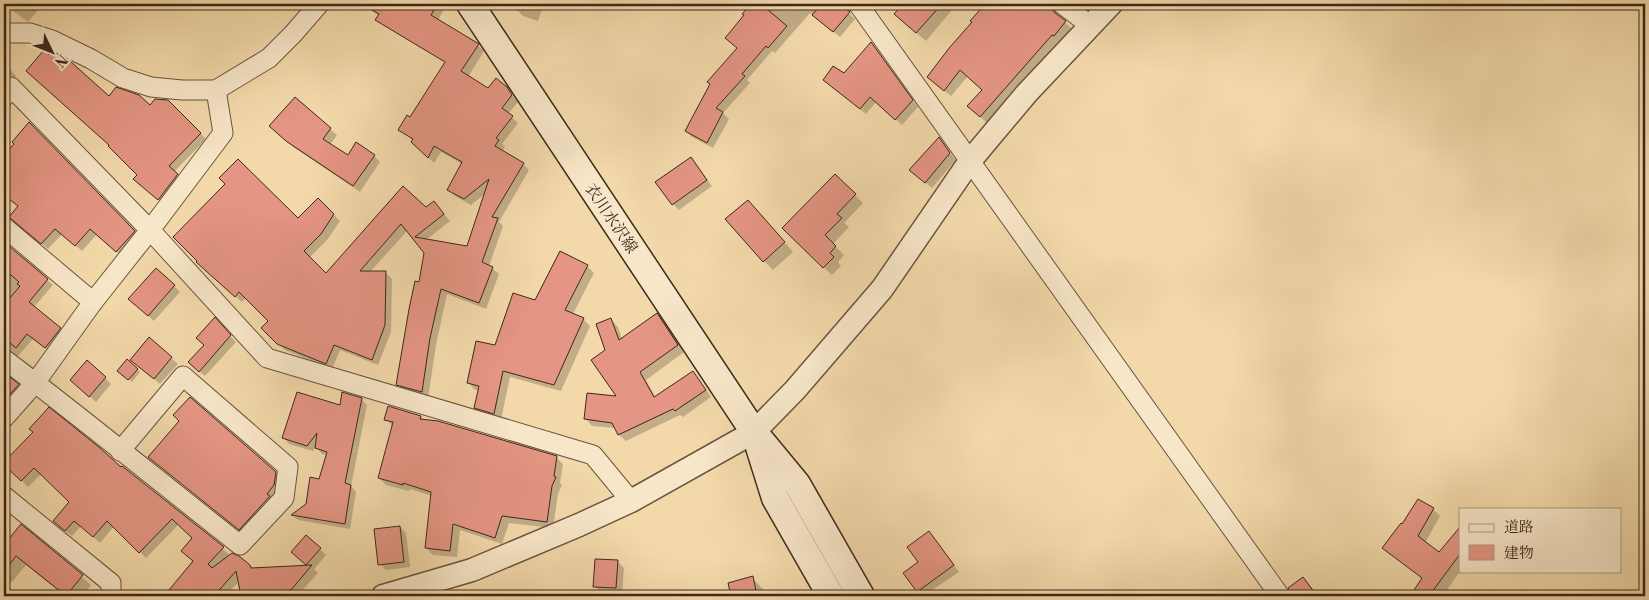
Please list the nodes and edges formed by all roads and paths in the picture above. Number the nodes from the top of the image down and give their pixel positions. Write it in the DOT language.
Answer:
graph roads {
  1 [pos="319,4"];
  2 [pos="470,4"];
  3 [pos="858,4"];
  4 [pos="1062,4"];
  5 [pos="1111,4"];
  6 [pos="1091,26"];
  7 [pos="4,32"];
  8 [pos="216,90"];
  9 [pos="4,97"];
  10 [pos="970,161"];
  11 [pos="4,227"];
  12 [pos="150,230"];
  13 [pos="93,302"];
  14 [pos="4,359"];
  15 [pos="35,383"];
  16 [pos="4,418"];
  17 [pos="754,432"];
  18 [pos="120,451"];
  19 [pos="4,496"];
  20 [pos="631,501"];
  21 [pos="111,596"];
  22 [pos="383,596"];
  23 [pos="830,596"];
  24 [pos="861,596"];
  25 [pos="1280,596"];
  1 -- 8 [label="street"];
  2 -- 17 [label="main road, 衣川水沢線"];
  3 -- 10 [label="street"];
  4 -- 6 [label="street"];
  5 -- 6 [label="street"];
  6 -- 10 [label="street"];
  7 -- 8 [label="street"];
  8 -- 12 [label="street"];
  9 -- 12 [label="street"];
  10 -- 17 [label="street"];
  10 -- 25 [label="street"];
  11 -- 13 [label="street"];
  12 -- 13 [label="street"];
  12 -- 20 [label="street"];
  13 -- 15 [label="street"];
  14 -- 15 [label="street"];
  15 -- 16 [label="street"];
  15 -- 18 [label="street"];
  17 -- 20 [label="street"];
  17 -- 23 [label="main road, 衣川水沢線"];
  17 -- 24 [label="main road, 衣川水沢線"];
  18 -- 18 [label="street"];
  19 -- 21 [label="street"];
  20 -- 22 [label="street"];
}
